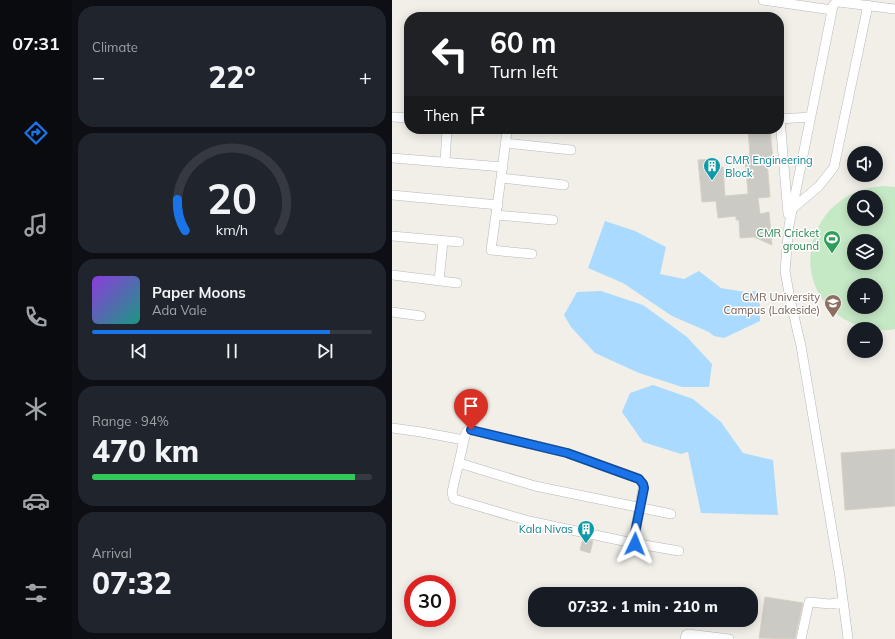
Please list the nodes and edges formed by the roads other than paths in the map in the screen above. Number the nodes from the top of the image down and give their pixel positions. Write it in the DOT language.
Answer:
graph roads {
  1 [pos="763,0"];
  2 [pos="868,5"];
  3 [pos="895,9"];
  4 [pos="832,10"];
  5 [pos="392,117"];
  6 [pos="811,117"];
  7 [pos="404,118"];
  8 [pos="784,119"];
  9 [pos="447,134"];
  10 [pos="506,134"];
  11 [pos="781,134"];
  12 [pos="505,143"];
  13 [pos="572,150"];
  14 [pos="392,158"];
  15 [pos="445,162"];
  16 [pos="503,167"];
  17 [pos="502,178"];
  18 [pos="564,185"];
  19 [pos="392,195"];
  20 [pos="498,205"];
  21 [pos="792,209"];
  22 [pos="496,215"];
  23 [pos="553,220"];
  24 [pos="789,224"];
  25 [pos="392,236"];
  26 [pos="443,241"];
  27 [pos="459,242"];
  28 [pos="532,254"];
  29 [pos="392,275"];
  30 [pos="440,281"];
  31 [pos="457,283"];
  32 [pos="392,312"];
  33 [pos="421,316"];
  34 [pos="392,428"];
  35 [pos="464,440"];
  36 [pos="459,463"];
  37 [pos="639,508"];
  38 [pos="671,514"];
  39 [pos="633,543"];
  40 [pos="679,551"];
  41 [pos="843,602"];
  42 [pos="685,639"];
  43 [pos="729,639"];
  44 [pos="801,639"];
  45 [pos="848,639"];
  1 -- 4 [label="street"];
  2 -- 3 [label="street"];
  2 -- 4 [label="street"];
  2 -- 21 [label="street"];
  4 -- 6 [label="street"];
  5 -- 7 [label="street"];
  6 -- 8 [label="street"];
  6 -- 21 [label="street"];
  9 -- 15 [label="street"];
  10 -- 12 [label="street"];
  11 -- 24 [label="street"];
  12 -- 13 [label="street"];
  12 -- 16 [label="street"];
  14 -- 15 [label="street"];
  15 -- 16 [label="street"];
  16 -- 17 [label="street"];
  17 -- 18 [label="street"];
  17 -- 20 [label="street"];
  19 -- 20 [label="street"];
  20 -- 22 [label="street"];
  21 -- 24 [label="street"];
  22 -- 23 [label="street"];
  22 -- 28 [label="street"];
  24 -- 41 [label="street"];
  25 -- 26 [label="street"];
  26 -- 27 [label="street"];
  26 -- 30 [label="street"];
  29 -- 30 [label="street"];
  30 -- 31 [label="street"];
  32 -- 33 [label="street"];
  34 -- 35 [label="street"];
  35 -- 36 [label="street"];
  35 -- 37 [label="street"];
  36 -- 37 [label="street"];
  36 -- 39 [label="street"];
  37 -- 38 [label="street"];
  37 -- 39 [label="street"];
  39 -- 40 [label="street"];
  41 -- 44 [label="street"];
  41 -- 45 [label="street"];
  42 -- 43 [label="street"];
}
